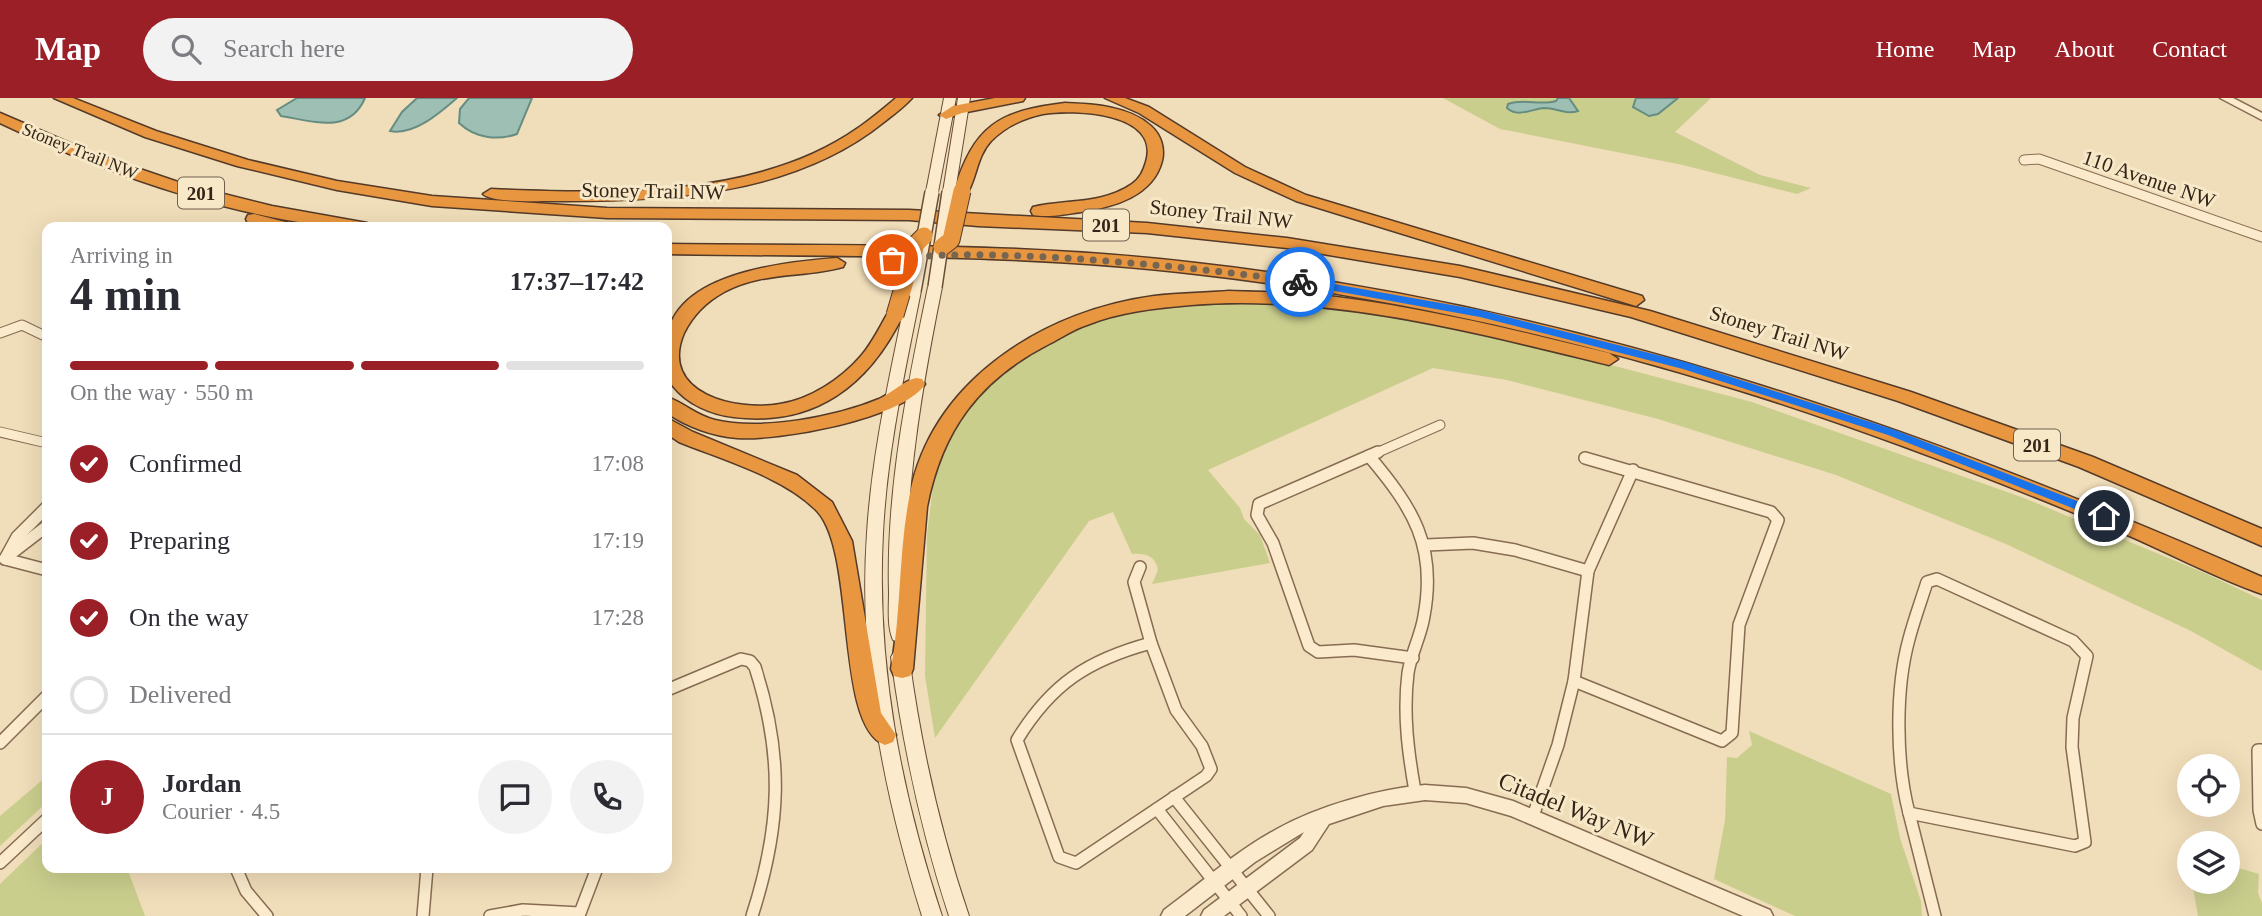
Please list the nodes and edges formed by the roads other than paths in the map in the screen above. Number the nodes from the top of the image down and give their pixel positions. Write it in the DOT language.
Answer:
graph roads {
  1 [pos="61,98"];
  2 [pos="905,98"];
  3 [pos="950,98"];
  4 [pos="1018,98"];
  5 [pos="1112,98"];
  6 [pos="1139,98"];
  7 [pos="2225,98"];
  8 [pos="2242,98"];
  9 [pos="963,103"];
  10 [pos="2262,108"];
  11 [pos="946,115"];
  12 [pos="0,117"];
  13 [pos="2262,117"];
  14 [pos="1187,136"];
  15 [pos="41,138"];
  16 [pos="2024,160"];
  17 [pos="316,179"];
  18 [pos="956,192"];
  19 [pos="905,215"];
  20 [pos="266,222"];
  21 [pos="335,222"];
  22 [pos="2262,223"];
  23 [pos="925,236"];
  24 [pos="2261,236"];
  25 [pos="672,249"];
  26 [pos="938,250"];
  27 [pos="913,256"];
  28 [pos="913,256"];
  29 [pos="913,256"];
  30 [pos="913,256"];
  31 [pos="0,333"];
  32 [pos="42,335"];
  33 [pos="672,349"];
  34 [pos="672,364"];
  35 [pos="916,384"];
  36 [pos="893,402"];
  37 [pos="672,407"];
  38 [pos="1440,425"];
  39 [pos="672,428"];
  40 [pos="0,432"];
  41 [pos="1892,433"];
  42 [pos="42,442"];
  43 [pos="1369,456"];
  44 [pos="1585,458"];
  45 [pos="1633,470"];
  46 [pos="42,512"];
  47 [pos="2220,518"];
  48 [pos="42,531"];
  49 [pos="2262,538"];
  50 [pos="1426,545"];
  51 [pos="3,561"];
  52 [pos="1140,567"];
  53 [pos="42,569"];
  54 [pos="1588,572"];
  55 [pos="2262,586"];
  56 [pos="1153,643"];
  57 [pos="1413,658"];
  58 [pos="902,669"];
  59 [pos="1574,681"];
  60 [pos="672,688"];
  61 [pos="42,701"];
  62 [pos="885,735"];
  63 [pos="0,743"];
  64 [pos="2262,750"];
  65 [pos="1415,791"];
  66 [pos="1174,797"];
  67 [pos="1157,809"];
  68 [pos="1909,813"];
  69 [pos="1532,816"];
  70 [pos="1323,818"];
  71 [pos="42,824"];
  72 [pos="2262,824"];
  73 [pos="0,863"];
  74 [pos="1232,869"];
  75 [pos="238,873"];
  76 [pos="427,873"];
  77 [pos="595,873"];
  78 [pos="1215,883"];
  79 [pos="1248,889"];
  80 [pos="1235,909"];
  81 [pos="582,914"];
  82 [pos="267,916"];
  83 [pos="423,916"];
  84 [pos="490,916"];
  85 [pos="752,916"];
  86 [pos="932,916"];
  87 [pos="959,916"];
  88 [pos="1170,916"];
  89 [pos="1210,916"];
  90 [pos="1269,916"];
  91 [pos="1763,916"];
  92 [pos="1935,916"];
  1 -- 17 [label="highway, Stoney Trail NW / 201"];
  2 -- 17 [label="highway"];
  3 -- 11 [label="main road"];
  4 -- 9 [label="highway"];
  5 -- 14 [label="highway"];
  6 -- 14 [label="highway"];
  7 -- 13 [label="street"];
  8 -- 10 [label="street"];
  9 -- 11 [label="highway"];
  9 -- 18 [label="main road"];
  11 -- 23 [label="main road, bridge"];
  12 -- 15 [label="highway, Stoney Trail NW / 201"];
  14 -- 47 [label="highway"];
  15 -- 20 [label="highway"];
  15 -- 21 [label="highway, Stoney Trail NW / 201"];
  16 -- 24 [label="street, 110 Avenue NW"];
  17 -- 19 [label="highway, Stoney Trail NW / 201"];
  18 -- 19 [label="highway"];
  18 -- 26 [label="highway, bridge"];
  19 -- 47 [label="highway, Stoney Trail NW / 201"];
  22 -- 24 [label="street"];
  23 -- 27 [label="highway, bridge"];
  23 -- 36 [label="main road, bridge"];
  25 -- 26 [label="highway, 201"];
  26 -- 30 [label="highway, bridge"];
  26 -- 35 [label="main road, bridge"];
  26 -- 41 [label="highway, 201"];
  28 -- 34 [label="highway, bridge"];
  29 -- 33 [label="highway, bridge"];
  31 -- 32 [label="street"];
  35 -- 36 [label="highway"];
  35 -- 58 [label="main road"];
  36 -- 37 [label="highway"];
  36 -- 62 [label="main road"];
  38 -- 43 [label="street"];
  39 -- 62 [label="highway"];
  40 -- 42 [label="street"];
  41 -- 55 [label="highway, 201"];
  41 -- 58 [label="highway"];
  43 -- 50 [label="street"];
  43 -- 57 [label="street"];
  44 -- 45 [label="street"];
  45 -- 54 [label="street"];
  45 -- 59 [label="street"];
  46 -- 51 [label="street"];
  47 -- 49 [label="highway, Stoney Trail NW / 201"];
  48 -- 51 [label="street"];
  50 -- 54 [label="street"];
  50 -- 57 [label="street"];
  51 -- 53 [label="street"];
  52 -- 56 [label="street"];
  54 -- 59 [label="street"];
  56 -- 66 [label="street"];
  56 -- 67 [label="street"];
  57 -- 65 [label="street"];
  58 -- 87 [label="main road"];
  59 -- 69 [label="street"];
  60 -- 85 [label="street"];
  61 -- 63 [label="street"];
  62 -- 86 [label="main road"];
  64 -- 72 [label="street"];
  65 -- 69 [label="street, Citadel Way NW"];
  65 -- 70 [label="street, Citadel Way NW"];
  66 -- 67 [label="street"];
  66 -- 74 [label="street"];
  67 -- 78 [label="street"];
  68 -- 68 [label="street"];
  68 -- 92 [label="street"];
  69 -- 91 [label="street, Citadel Way NW"];
  70 -- 74 [label="street, Citadel Way NW"];
  70 -- 79 [label="street"];
  71 -- 73 [label="street"];
  74 -- 78 [label="street, Citadel Way NW"];
  74 -- 79 [label="street"];
  75 -- 82 [label="street"];
  76 -- 83 [label="street"];
  77 -- 81 [label="street"];
  78 -- 80 [label="street"];
  78 -- 88 [label="street, Citadel Way NW"];
  79 -- 80 [label="street"];
  79 -- 90 [label="street"];
  80 -- 89 [label="street"];
  81 -- 84 [label="street"];
}
